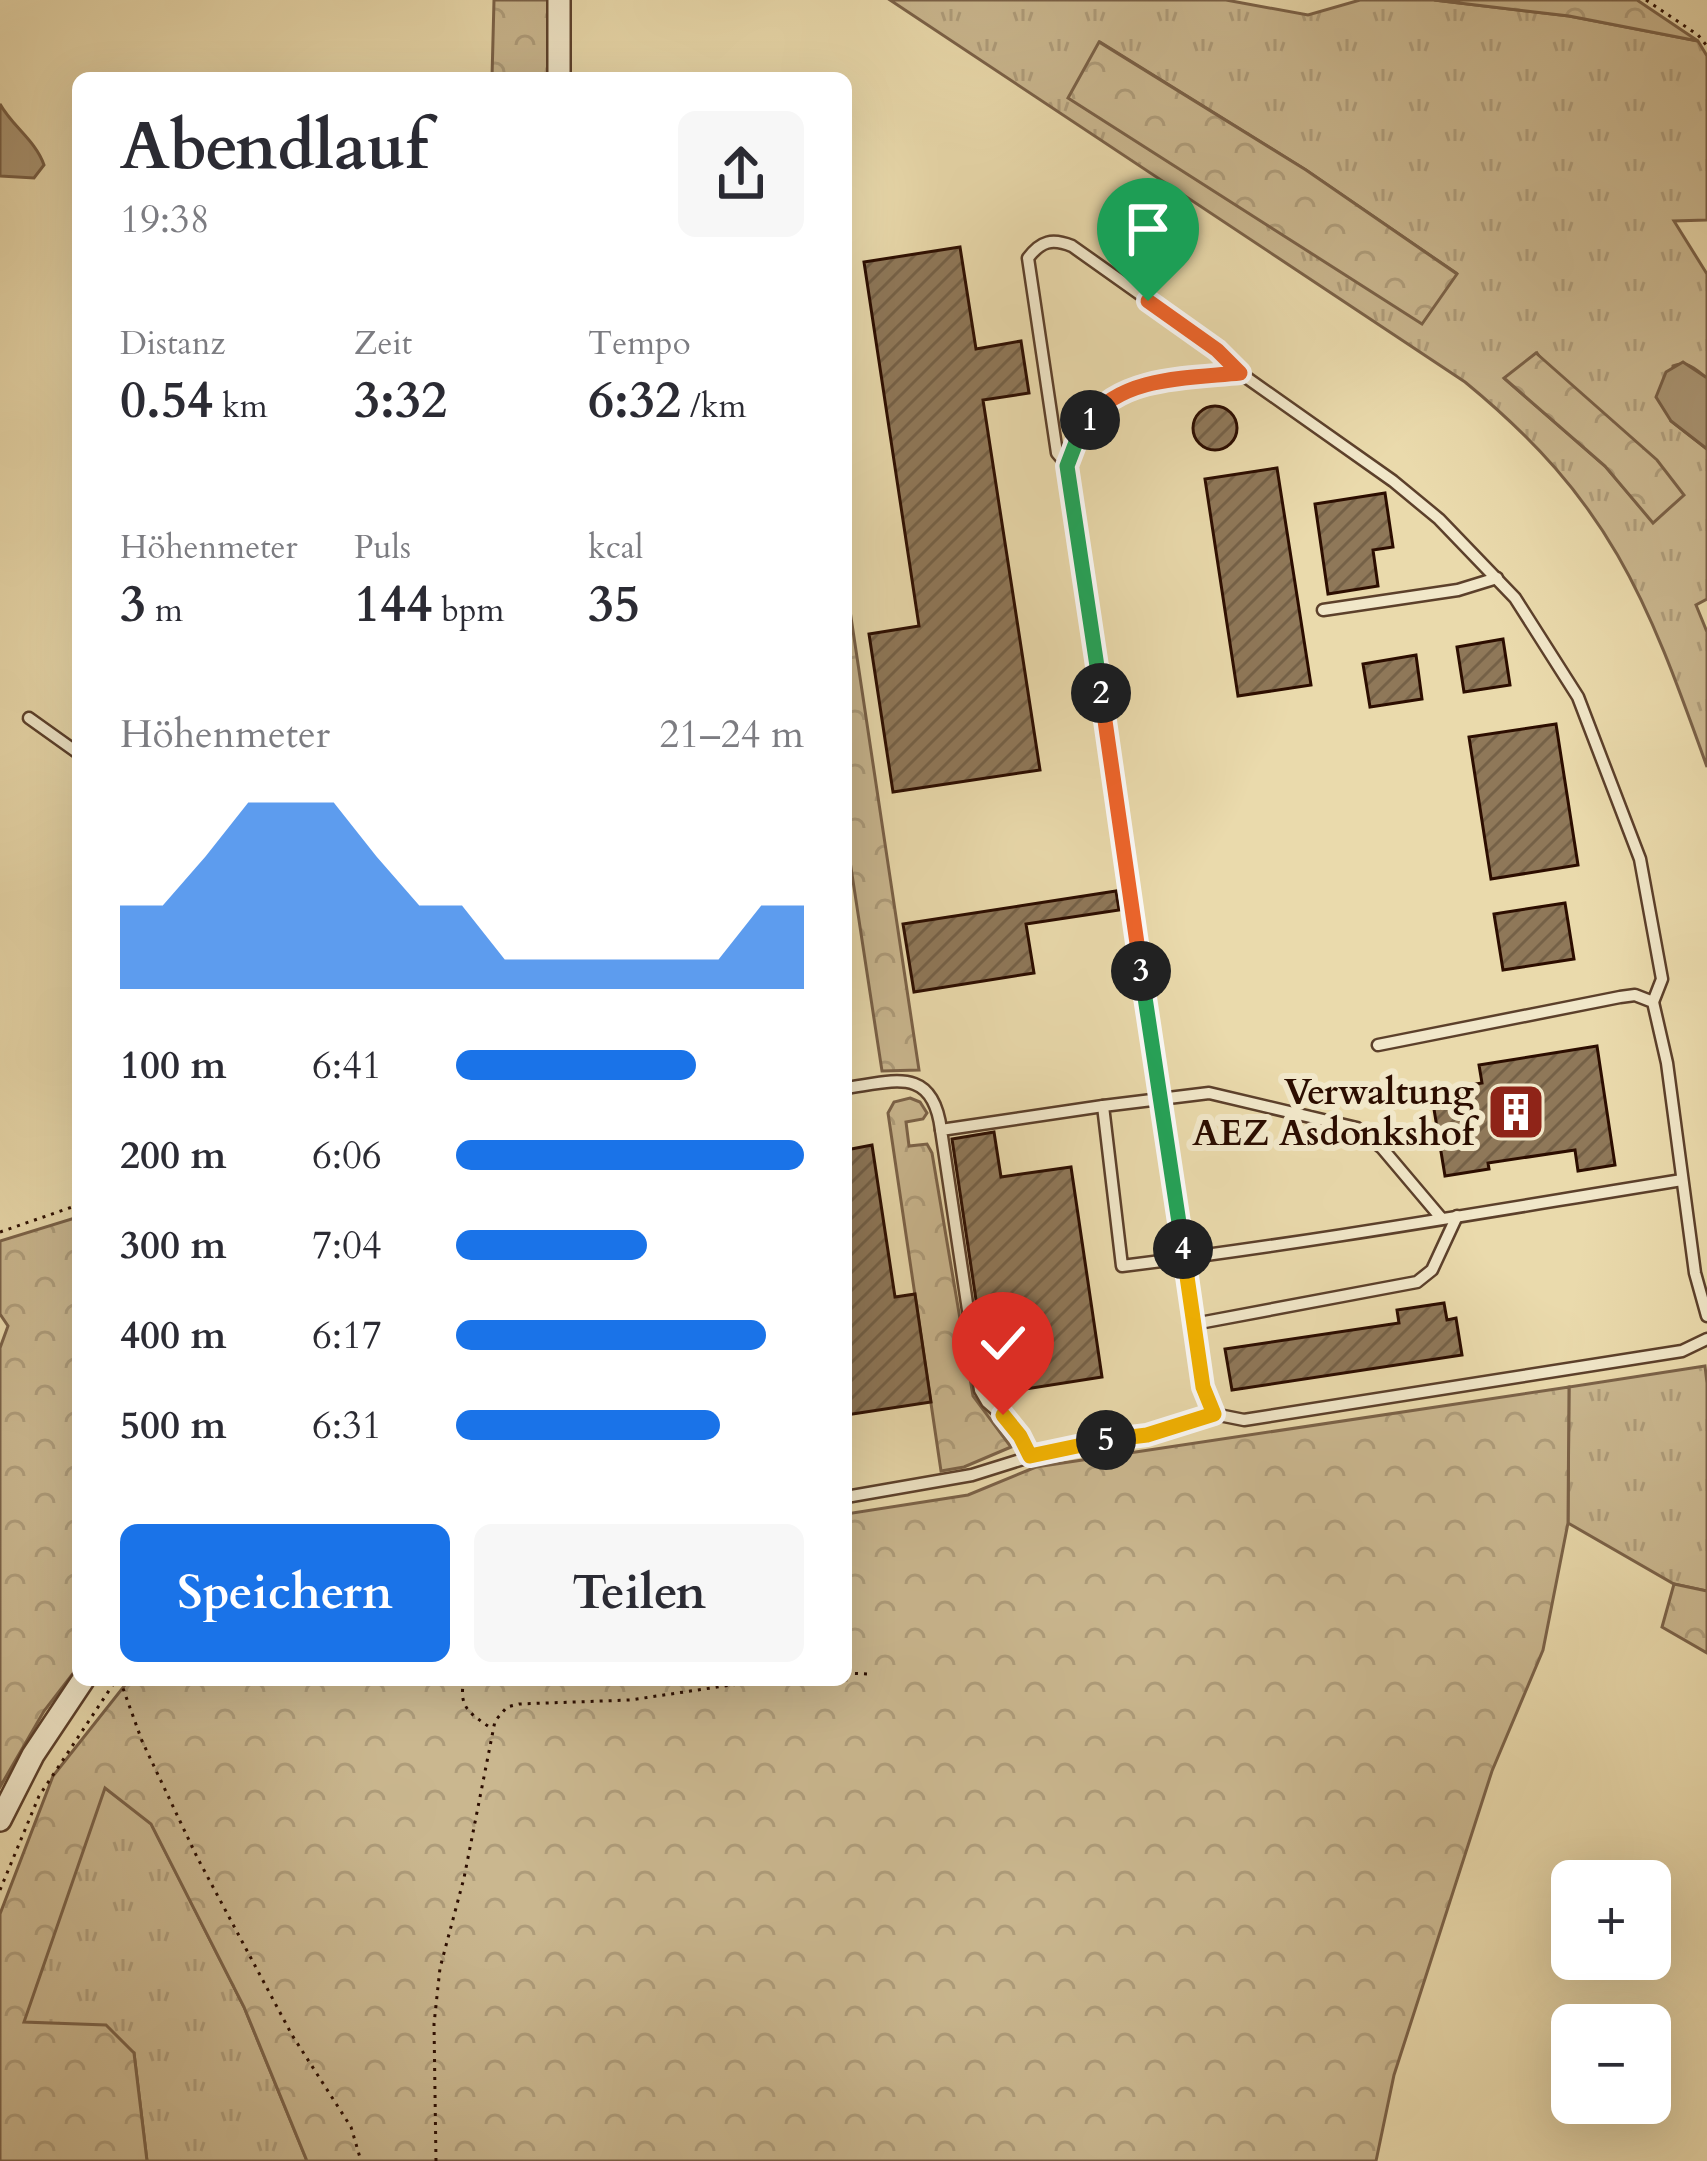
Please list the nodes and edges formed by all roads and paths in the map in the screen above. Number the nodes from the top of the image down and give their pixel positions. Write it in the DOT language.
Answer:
graph roads {
  1 [pos="559,0"];
  2 [pos="1646,0"];
  3 [pos="1707,46"];
  4 [pos="559,72"];
  5 [pos="1240,373"];
  6 [pos="1067,466"];
  7 [pos="1497,578"];
  8 [pos="1323,610"];
  9 [pos="29,718"];
  10 [pos="72,749"];
  11 [pos="1653,1002"];
  12 [pos="1378,1045"];
  13 [pos="852,1087"];
  14 [pos="1160,1099"];
  15 [pos="1103,1106"];
  16 [pos="941,1130"];
  17 [pos="1682,1180"];
  18 [pos="72,1207"];
  19 [pos="1457,1216"];
  20 [pos="1442,1219"];
  21 [pos="0,1232"];
  22 [pos="1184,1258"];
  23 [pos="1707,1316"];
  24 [pos="1194,1324"];
  25 [pos="1707,1339"];
  26 [pos="1214,1414"];
  27 [pos="1030,1456"];
  28 [pos="852,1495"];
  29 [pos="852,1673"];
  30 [pos="869,1674"];
  31 [pos="79,1686"];
  32 [pos="114,1686"];
  33 [pos="120,1686"];
  34 [pos="463,1686"];
  35 [pos="725,1686"];
  36 [pos="492,1729"];
  37 [pos="0,1820"];
  38 [pos="0,1890"];
  39 [pos="361,2161"];
  40 [pos="436,2161"];
  1 -- 4 [label="street"];
  2 -- 3 [label="path"];
  5 -- 6 [label="lane"];
  5 -- 6 [label="lane"];
  5 -- 7 [label="lane"];
  6 -- 14 [label="lane"];
  7 -- 8 [label="lane"];
  7 -- 11 [label="lane"];
  9 -- 10 [label="lane"];
  11 -- 12 [label="lane"];
  11 -- 17 [label="lane"];
  13 -- 16 [label="lane"];
  14 -- 15 [label="lane"];
  14 -- 20 [label="lane"];
  14 -- 22 [label="lane"];
  15 -- 16 [label="lane"];
  15 -- 22 [label="lane"];
  16 -- 27 [label="lane"];
  17 -- 19 [label="lane"];
  17 -- 23 [label="lane"];
  18 -- 21 [label="path"];
  19 -- 20 [label="lane"];
  19 -- 24 [label="lane"];
  20 -- 22 [label="lane"];
  22 -- 24 [label="lane"];
  24 -- 26 [label="lane"];
  25 -- 26 [label="lane"];
  26 -- 27 [label="lane"];
  27 -- 28 [label="lane"];
  29 -- 30 [label="path"];
  31 -- 37 [label="street"];
  32 -- 38 [label="path"];
  33 -- 39 [label="path"];
  34 -- 36 [label="path"];
  35 -- 36 [label="path"];
  36 -- 40 [label="path"];
}
